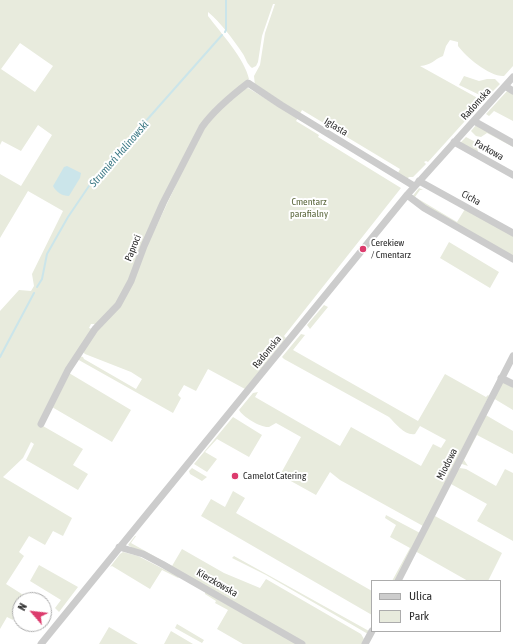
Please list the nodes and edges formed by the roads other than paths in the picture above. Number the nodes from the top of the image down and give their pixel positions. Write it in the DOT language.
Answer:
graph roads {
  1 [pos="513,77"];
  2 [pos="248,83"];
  3 [pos="505,86"];
  4 [pos="513,91"];
  5 [pos="474,121"];
  6 [pos="454,142"];
  7 [pos="513,143"];
  8 [pos="513,175"];
  9 [pos="417,184"];
  10 [pos="407,195"];
  11 [pos="513,233"];
  12 [pos="513,259"];
  13 [pos="513,356"];
  14 [pos="501,378"];
  15 [pos="513,384"];
  16 [pos="40,424"];
  17 [pos="119,547"];
  18 [pos="399,580"];
  19 [pos="372,632"];
  20 [pos="41,644"];
  21 [pos="302,644"];
  22 [pos="366,644"];
  1 -- 3 [label="street, Radomska"];
  2 -- 9 [label="street, Iglasta"];
  2 -- 16 [label="street, Paproci"];
  3 -- 4 [label="street"];
  3 -- 5 [label="street, Radomska"];
  5 -- 6 [label="street, Radomska"];
  5 -- 7 [label="street"];
  6 -- 8 [label="street, Parkowa"];
  6 -- 9 [label="street, Radomska"];
  9 -- 10 [label="street, Radomska"];
  9 -- 11 [label="street, Cicha"];
  10 -- 12 [label="street"];
  10 -- 17 [label="street, Radomska"];
  13 -- 14 [label="street, Miodowa"];
  14 -- 15 [label="street"];
  14 -- 18 [label="street, Miodowa"];
  17 -- 20 [label="street, Radomska"];
  17 -- 21 [label="street, Kierzkowska"];
  19 -- 22 [label="street"];
}
